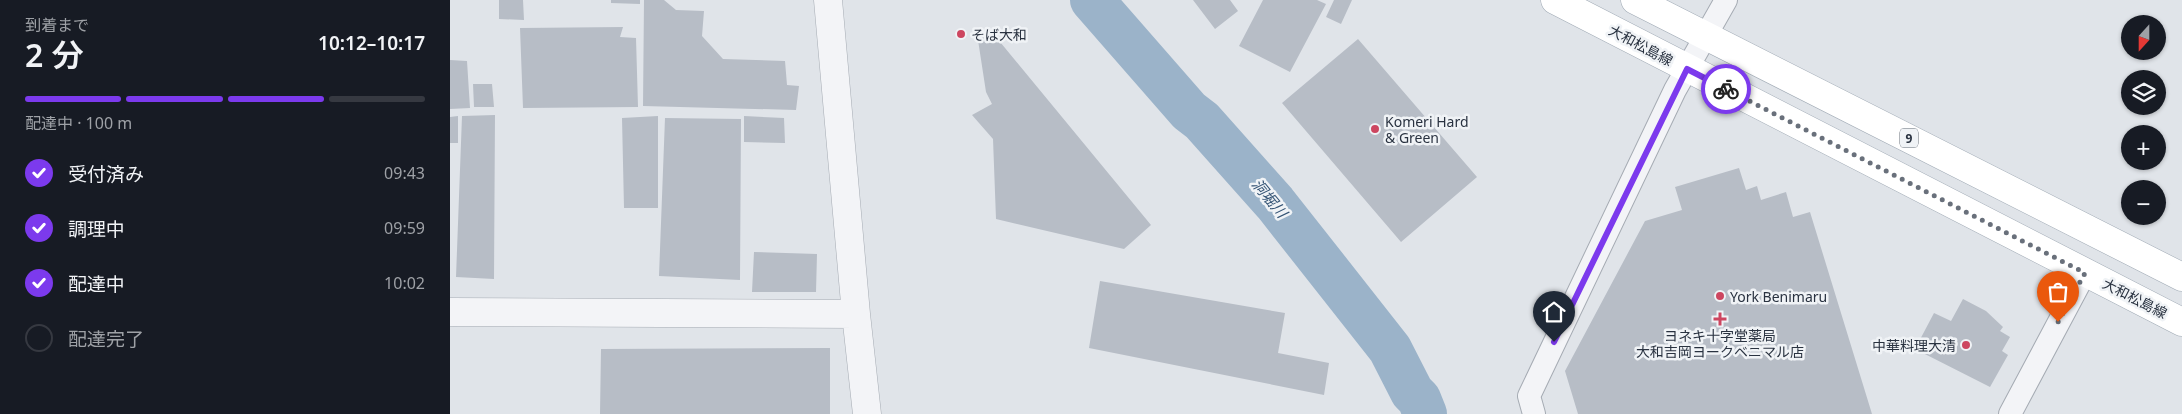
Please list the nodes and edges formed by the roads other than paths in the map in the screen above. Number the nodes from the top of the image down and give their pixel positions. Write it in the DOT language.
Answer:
graph roads {
  1 [pos="828,0"];
  2 [pos="1555,0"];
  3 [pos="1635,0"];
  4 [pos="1726,0"];
  5 [pos="1706,35"];
  6 [pos="1687,69"];
  7 [pos="2085,273"];
  8 [pos="2182,277"];
  9 [pos="450,312"];
  10 [pos="856,314"];
  11 [pos="2182,322"];
  12 [pos="867,414"];
  13 [pos="1534,414"];
  14 [pos="2010,414"];
  1 -- 10 [label="street"];
  2 -- 6 [label="main road, 大和松島線"];
  3 -- 5 [label="main road, 9"];
  4 -- 5 [label="street"];
  5 -- 6 [label="street"];
  5 -- 8 [label="main road, 9"];
  6 -- 7 [label="main road, 大和松島線"];
  6 -- 13 [label="street"];
  7 -- 11 [label="main road, 大和松島線"];
  7 -- 14 [label="street"];
  9 -- 10 [label="street"];
  10 -- 12 [label="street"];
}
